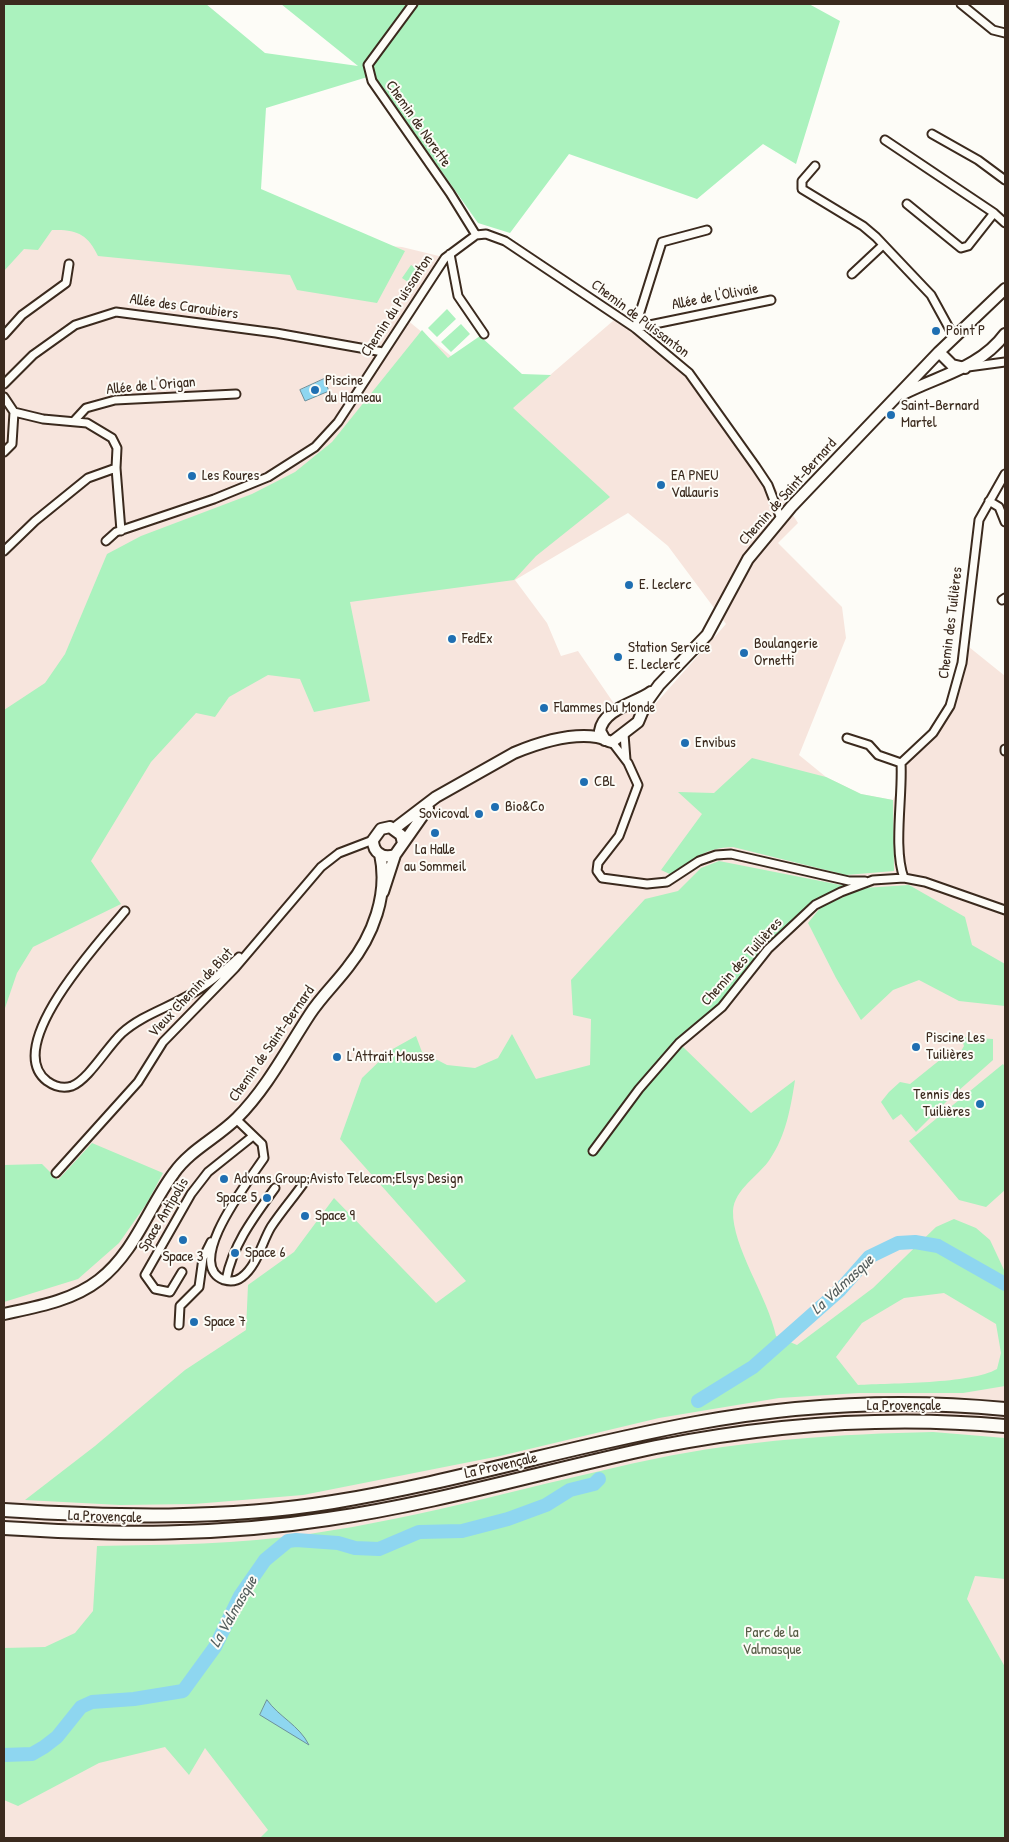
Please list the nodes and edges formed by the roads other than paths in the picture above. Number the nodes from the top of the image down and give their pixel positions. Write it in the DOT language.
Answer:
graph roads {
  1 [pos="412,4"];
  2 [pos="961,4"];
  3 [pos="1005,34"];
  4 [pos="932,134"];
  5 [pos="885,140"];
  6 [pos="815,166"];
  7 [pos="1005,180"];
  8 [pos="907,204"];
  9 [pos="994,213"];
  10 [pos="1005,223"];
  11 [pos="707,230"];
  12 [pos="476,235"];
  13 [pos="883,245"];
  14 [pos="450,254"];
  15 [pos="69,264"];
  16 [pos="852,274"];
  17 [pos="1004,293"];
  18 [pos="771,300"];
  19 [pos="634,328"];
  20 [pos="484,334"];
  21 [pos="1005,334"];
  22 [pos="4,335"];
  23 [pos="954,337"];
  24 [pos="383,352"];
  25 [pos="939,352"];
  26 [pos="1005,362"];
  27 [pos="965,368"];
  28 [pos="4,384"];
  29 [pos="236,394"];
  30 [pos="4,397"];
  31 [pos="896,398"];
  32 [pos="14,412"];
  33 [pos="74,421"];
  34 [pos="4,452"];
  35 [pos="116,468"];
  36 [pos="1005,474"];
  37 [pos="989,501"];
  38 [pos="1002,505"];
  39 [pos="781,519"];
  40 [pos="1005,522"];
  41 [pos="121,531"];
  42 [pos="106,541"];
  43 [pos="4,551"];
  44 [pos="660,685"];
  45 [pos="630,704"];
  46 [pos="641,714"];
  47 [pos="603,723"];
  48 [pos="624,734"];
  49 [pos="576,737"];
  50 [pos="847,738"];
  51 [pos="608,741"];
  52 [pos="626,760"];
  53 [pos="901,763"];
  54 [pos="436,798"];
  55 [pos="394,829"];
  56 [pos="402,843"];
  57 [pos="376,847"];
  58 [pos="395,855"];
  59 [pos="904,878"];
  60 [pos="873,880"];
  61 [pos="381,895"];
  62 [pos="1005,910"];
  63 [pos="125,911"];
  64 [pos="251,947"];
  65 [pos="236,1119"];
  66 [pos="253,1136"];
  67 [pos="593,1151"];
  68 [pos="56,1173"];
  69 [pos="304,1184"];
  70 [pos="275,1188"];
  71 [pos="215,1235"];
  72 [pos="182,1272"];
  73 [pos="226,1280"];
  74 [pos="4,1314"];
  75 [pos="179,1325"];
  76 [pos="1005,1409"];
  77 [pos="1005,1426"];
  78 [pos="4,1510"];
  79 [pos="4,1528"];
  1 -- 12 [label="street, Chemin de Norette"];
  2 -- 3 [label="street"];
  4 -- 7 [label="street"];
  5 -- 9 [label="street"];
  6 -- 13 [label="street"];
  8 -- 9 [label="street"];
  9 -- 10 [label="street"];
  11 -- 19 [label="street"];
  12 -- 14 [label="street, Chemin du Puissanton"];
  12 -- 19 [label="street, Chemin de Puissanton"];
  13 -- 16 [label="street"];
  13 -- 23 [label="street"];
  14 -- 20 [label="street"];
  14 -- 24 [label="street, Chemin du Puissanton"];
  15 -- 22 [label="street"];
  17 -- 23 [label="main road, Chemin de Saint-Bernard"];
  18 -- 19 [label="street, Allée de l'Olivaie"];
  19 -- 39 [label="street, Chemin de Puissanton"];
  21 -- 27 [label="main road, Chemin de Saint-Bernard"];
  23 -- 25 [label="main road, Chemin de Saint-Bernard"];
  24 -- 28 [label="street, Allée des Caroubiers"];
  24 -- 41 [label="street, Chemin du Puissanton"];
  25 -- 27 [label="main road"];
  25 -- 31 [label="main road, Chemin de Saint-Bernard"];
  26 -- 27 [label="street"];
  27 -- 31 [label="main road, Chemin de Saint-Bernard"];
  29 -- 33 [label="street, Allée de L'Origan"];
  30 -- 32 [label="street"];
  31 -- 39 [label="main road, Chemin de Saint-Bernard"];
  32 -- 33 [label="street"];
  32 -- 34 [label="street"];
  33 -- 35 [label="street"];
  35 -- 41 [label="street"];
  35 -- 43 [label="street"];
  36 -- 37 [label="street, Chemin des Tuilières"];
  37 -- 38 [label="street"];
  37 -- 53 [label="street, Chemin des Tuilières"];
  38 -- 40 [label="street"];
  39 -- 44 [label="main road, Chemin de Saint-Bernard"];
  41 -- 42 [label="street, Chemin du Puissanton"];
  44 -- 45 [label="main road, Chemin de Saint-Bernard"];
  44 -- 46 [label="main road, Chemin de Saint-Bernard"];
  45 -- 46 [label="main road"];
  45 -- 47 [label="main road, Chemin de Saint-Bernard"];
  46 -- 48 [label="main road, Chemin de Saint-Bernard"];
  47 -- 49 [label="main road"];
  47 -- 51 [label="main road"];
  48 -- 51 [label="main road, Chemin de Saint-Bernard"];
  48 -- 52 [label="street"];
  49 -- 51 [label="main road"];
  49 -- 54 [label="main road"];
  50 -- 53 [label="street"];
  51 -- 52 [label="street"];
  52 -- 60 [label="street"];
  53 -- 59 [label="street"];
  54 -- 55 [label="main road"];
  54 -- 56 [label="main road"];
  55 -- 56 [label="main road"];
  55 -- 57 [label="main road"];
  56 -- 58 [label="main road"];
  57 -- 58 [label="main road"];
  57 -- 61 [label="main road, Chemin de Saint-Bernard"];
  57 -- 64 [label="street, Vieux Chemin de Biot"];
  58 -- 61 [label="main road, Chemin de Saint-Bernard"];
  59 -- 60 [label="street, Chemin des Tuilières"];
  59 -- 62 [label="street, Chemin des Tuilières"];
  60 -- 67 [label="street, Chemin des Tuilières"];
  61 -- 65 [label="main road, Chemin de Saint-Bernard"];
  63 -- 64 [label="street"];
  64 -- 68 [label="street, Vieux Chemin de Biot"];
  65 -- 66 [label="street"];
  65 -- 74 [label="main road, Chemin de Saint-Bernard"];
  66 -- 71 [label="street"];
  66 -- 72 [label="street, Space Antipolis"];
  69 -- 73 [label="street"];
  70 -- 73 [label="street"];
  71 -- 73 [label="street"];
  71 -- 75 [label="street"];
  76 -- 78 [label="highway, La Provençale"];
  77 -- 79 [label="highway, La Provençale"];
}
